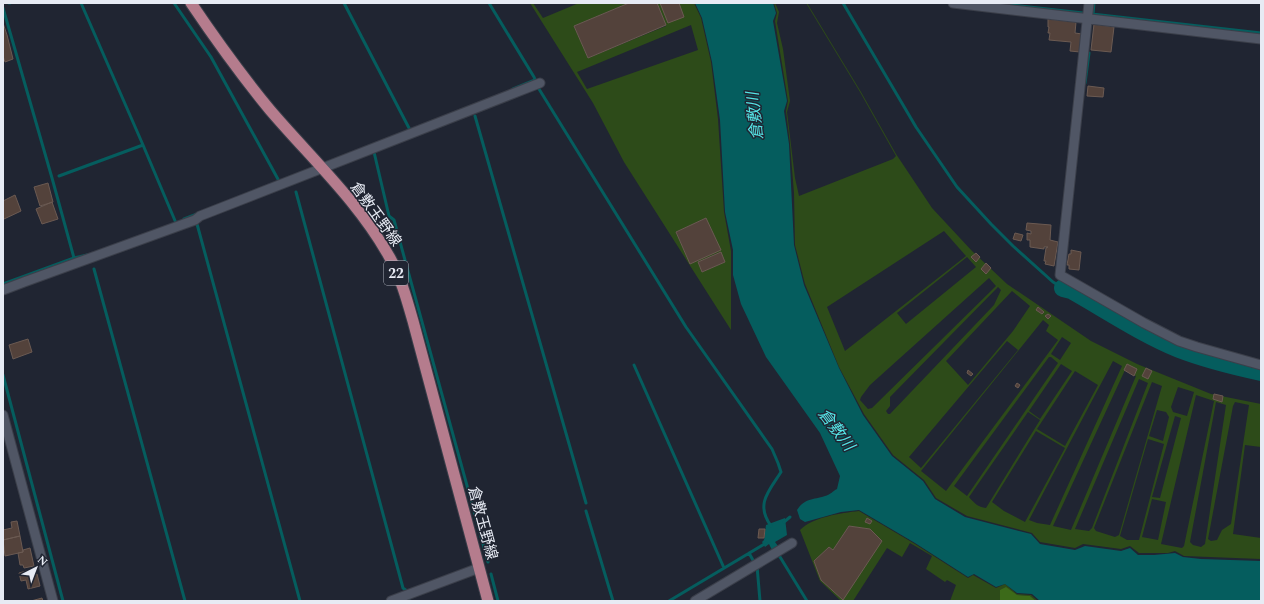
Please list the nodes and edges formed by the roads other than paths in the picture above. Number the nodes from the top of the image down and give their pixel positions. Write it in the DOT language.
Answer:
graph roads {
  1 [pos="191,3"];
  2 [pos="953,3"];
  3 [pos="1089,3"];
  4 [pos="1087,18"];
  5 [pos="1261,39"];
  6 [pos="537,84"];
  7 [pos="322,168"];
  8 [pos="3,290"];
  9 [pos="1261,365"];
  10 [pos="3,415"];
  11 [pos="792,544"];
  12 [pos="479,568"];
  13 [pos="53,601"];
  14 [pos="391,601"];
  15 [pos="488,601"];
  16 [pos="695,601"];
  1 -- 7 [label="main road, 倉敷玉野線 / 22"];
  2 -- 4 [label="street"];
  3 -- 4 [label="street"];
  4 -- 5 [label="street"];
  4 -- 9 [label="street"];
  6 -- 7 [label="street"];
  7 -- 8 [label="street"];
  7 -- 12 [label="main road, 倉敷玉野線 / 22"];
  10 -- 13 [label="street"];
  11 -- 16 [label="street"];
  12 -- 14 [label="street"];
  12 -- 15 [label="main road, 倉敷玉野線 / 22"];
}
